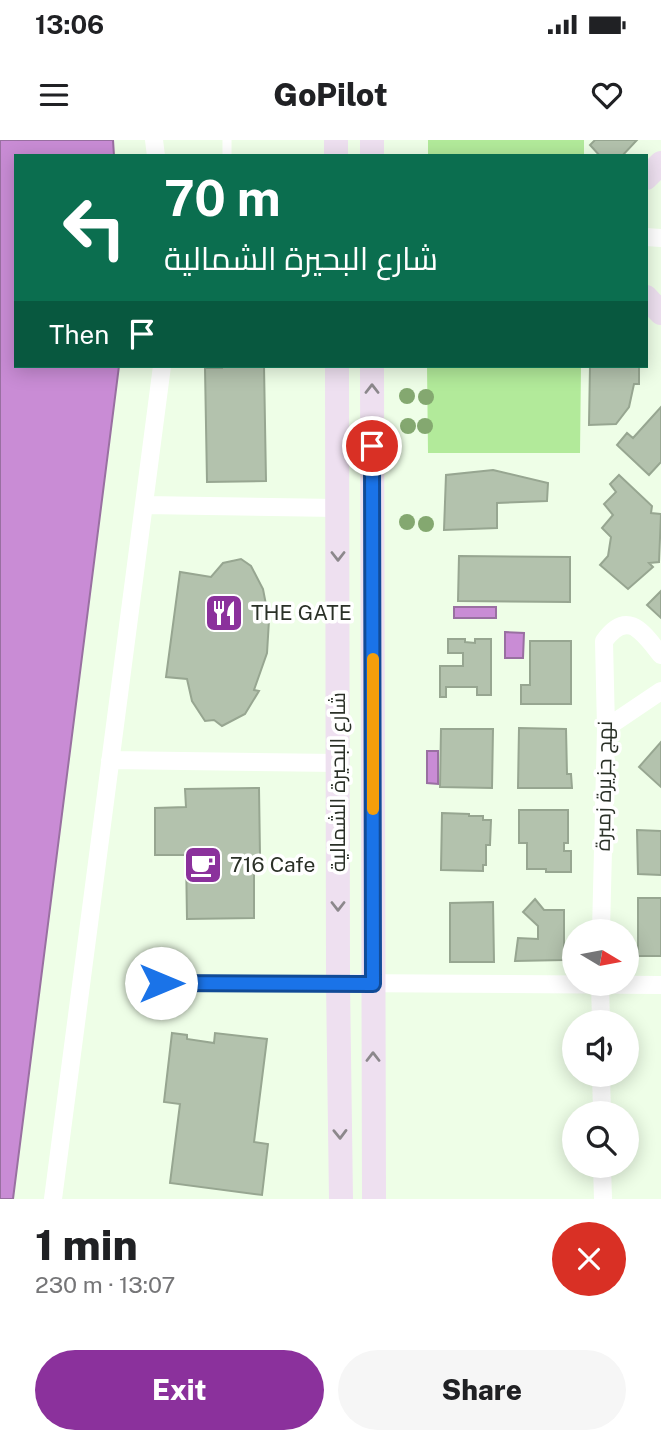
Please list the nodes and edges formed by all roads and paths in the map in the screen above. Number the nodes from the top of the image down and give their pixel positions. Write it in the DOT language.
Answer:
graph roads {
  1 [pos="661,163"];
  2 [pos="648,176"];
  3 [pos="648,299"];
  4 [pos="661,313"];
  5 [pos="162,368"];
  6 [pos="337,368"];
  7 [pos="372,368"];
  8 [pos="144,505"];
  9 [pos="338,508"];
  10 [pos="661,655"];
  11 [pos="661,691"];
  12 [pos="606,728"];
  13 [pos="110,760"];
  14 [pos="339,762"];
  15 [pos="601,919"];
  16 [pos="161,983"];
  17 [pos="338,983"];
  18 [pos="373,984"];
  19 [pos="562,985"];
  20 [pos="639,985"];
  21 [pos="661,985"];
  22 [pos="602,1178"];
  23 [pos="53,1199"];
  24 [pos="341,1199"];
  25 [pos="374,1199"];
  26 [pos="603,1199"];
  1 -- 2 [label="main road"];
  3 -- 4 [label="main road"];
  5 -- 8 [label="street"];
  6 -- 9 [label="main road, شارع البحيرة الشمالية"];
  18 -- 7 [label="main road, شارع البحيرة الشمالية, one-way"];
  8 -- 9 [label="street"];
  8 -- 13 [label="street"];
  9 -- 14 [label="main road, شارع البحيرة الشمالية, one-way"];
  10 -- 12 [label="street, نهج جزيرة زمبرة"];
  11 -- 12 [label="street"];
  12 -- 15 [label="street, نهج جزيرة زمبرة"];
  13 -- 14 [label="street"];
  13 -- 23 [label="street"];
  14 -- 17 [label="main road, شارع البحيرة الشمالية, one-way"];
  16 -- 17 [label="lane"];
  17 -- 18 [label="street"];
  17 -- 24 [label="main road, شارع البحيرة الشمالية, one-way"];
  18 -- 19 [label="street"];
  25 -- 18 [label="main road, شارع البحيرة الشمالية, one-way"];
  20 -- 21 [label="street"];
  22 -- 26 [label="street"];
}
